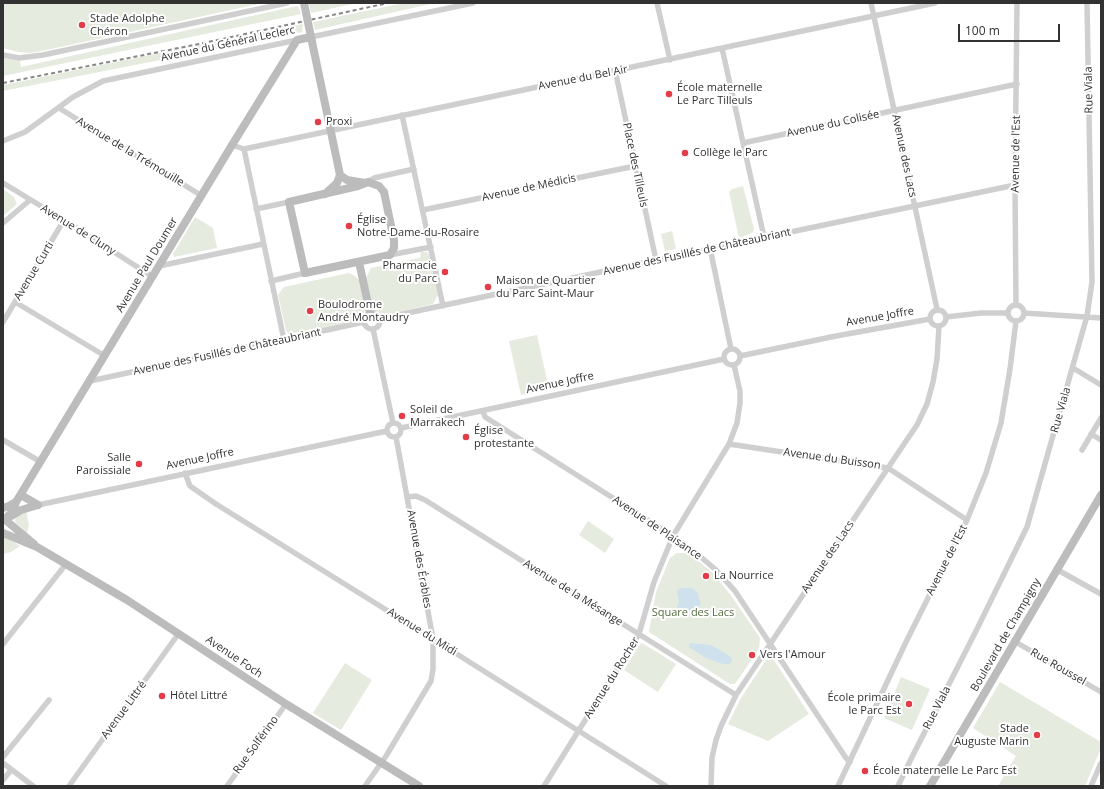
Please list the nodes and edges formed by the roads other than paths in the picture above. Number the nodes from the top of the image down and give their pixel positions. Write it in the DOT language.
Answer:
graph roads {
  1 [pos="287,3"];
  2 [pos="304,3"];
  3 [pos="473,3"];
  4 [pos="657,3"];
  5 [pos="871,3"];
  6 [pos="935,3"];
  7 [pos="1017,3"];
  8 [pos="1087,3"];
  9 [pos="874,16"];
  10 [pos="311,37"];
  11 [pos="297,40"];
  12 [pos="722,48"];
  13 [pos="3,55"];
  14 [pos="670,60"];
  15 [pos="615,70"];
  16 [pos="1017,84"];
  17 [pos="59,108"];
  18 [pos="894,111"];
  19 [pos="402,115"];
  20 [pos="331,130"];
  21 [pos="3,141"];
  22 [pos="743,143"];
  23 [pos="232,145"];
  24 [pos="244,149"];
  25 [pos="635,166"];
  26 [pos="414,169"];
  27 [pos="340,175"];
  28 [pos="3,183"];
  29 [pos="367,183"];
  30 [pos="1015,185"];
  31 [pos="325,194"];
  32 [pos="202,196"];
  33 [pos="30,200"];
  34 [pos="289,202"];
  35 [pos="915,207"];
  36 [pos="256,209"];
  37 [pos="423,210"];
  38 [pos="64,220"];
  39 [pos="3,223"];
  40 [pos="764,237"];
  41 [pos="263,244"];
  42 [pos="431,246"];
  43 [pos="710,248"];
  44 [pos="390,255"];
  45 [pos="656,260"];
  46 [pos="359,262"];
  47 [pos="159,266"];
  48 [pos="305,273"];
  49 [pos="153,277"];
  50 [pos="271,280"];
  51 [pos="15,302"];
  52 [pos="1016,304"];
  53 [pos="443,306"];
  54 [pos="937,309"];
  55 [pos="1008,312"];
  56 [pos="370,313"];
  57 [pos="1024,313"];
  58 [pos="1087,316"];
  59 [pos="946,317"];
  60 [pos="1101,318"];
  61 [pos="379,319"];
  62 [pos="930,319"];
  63 [pos="1016,321"];
  64 [pos="3,322"];
  65 [pos="364,322"];
  66 [pos="939,326"];
  67 [pos="373,329"];
  68 [pos="284,340"];
  69 [pos="731,349"];
  70 [pos="105,356"];
  71 [pos="740,356"];
  72 [pos="724,359"];
  73 [pos="734,365"];
  74 [pos="1073,368"];
  75 [pos="90,381"];
  76 [pos="1101,384"];
  77 [pos="483,411"];
  78 [pos="1101,418"];
  79 [pos="393,423"];
  80 [pos="401,428"];
  81 [pos="387,431"];
  82 [pos="1091,434"];
  83 [pos="396,437"];
  84 [pos="3,440"];
  85 [pos="1101,440"];
  86 [pos="729,444"];
  87 [pos="1082,450"];
  88 [pos="41,462"];
  89 [pos="888,468"];
  90 [pos="185,474"];
  91 [pos="1101,495"];
  92 [pos="408,497"];
  93 [pos="18,499"];
  94 [pos="38,505"];
  95 [pos="3,508"];
  96 [pos="4,520"];
  97 [pos="967,520"];
  98 [pos="3,533"];
  99 [pos="673,536"];
  100 [pos="37,547"];
  101 [pos="66,564"];
  102 [pos="1056,569"];
  103 [pos="1101,594"];
  104 [pos="179,633"];
  105 [pos="639,634"];
  106 [pos="433,639"];
  107 [pos="1014,642"];
  108 [pos="770,643"];
  109 [pos="3,644"];
  110 [pos="1101,692"];
  111 [pos="736,695"];
  112 [pos="49,700"];
  113 [pos="286,704"];
  114 [pos="579,730"];
  115 [pos="3,757"];
  116 [pos="850,762"];
  117 [pos="3,763"];
  118 [pos="381,763"];
  119 [pos="1101,763"];
  120 [pos="11,770"];
  121 [pos="3,780"];
  122 [pos="33,786"];
  123 [pos="69,786"];
  124 [pos="227,786"];
  125 [pos="365,786"];
  126 [pos="419,786"];
  127 [pos="544,786"];
  128 [pos="666,786"];
  129 [pos="711,786"];
  130 [pos="838,786"];
  131 [pos="898,786"];
  132 [pos="930,786"];
  133 [pos="1091,786"];
  1 -- 13 [label="street"];
  2 -- 10 [label="street, bridge"];
  3 -- 10 [label="street, Avenue du Général Leclerc"];
  4 -- 14 [label="street"];
  5 -- 9 [label="street, Avenue des Lacs"];
  6 -- 9 [label="street, Avenue du Bel Air"];
  7 -- 16 [label="street, Avenue de l'Est"];
  8 -- 58 [label="street, Rue Viala"];
  9 -- 12 [label="street, Avenue du Bel Air"];
  9 -- 18 [label="street, Avenue des Lacs"];
  10 -- 11 [label="street, Avenue du Général Leclerc"];
  10 -- 20 [label="street"];
  11 -- 17 [label="street, Avenue du Général Leclerc"];
  11 -- 23 [label="street, Avenue Paul Doumer"];
  12 -- 14 [label="street, Avenue du Bel Air"];
  12 -- 22 [label="street"];
  14 -- 15 [label="street, Avenue du Bel Air"];
  15 -- 19 [label="street, Avenue du Bel Air"];
  15 -- 25 [label="street, Place des Tilleuls"];
  16 -- 18 [label="street, Avenue du Colisée"];
  16 -- 30 [label="street, Avenue de l'Est"];
  17 -- 21 [label="street, Avenue du Général Leclerc"];
  17 -- 32 [label="street, Avenue de la Trémouille"];
  18 -- 22 [label="street, Avenue du Colisée"];
  18 -- 35 [label="street, Avenue des Lacs"];
  19 -- 20 [label="street, Avenue du Bel Air"];
  19 -- 26 [label="street"];
  20 -- 24 [label="street, Avenue du Bel Air"];
  20 -- 27 [label="street"];
  22 -- 40 [label="street"];
  23 -- 24 [label="street"];
  23 -- 32 [label="street, Avenue Paul Doumer"];
  24 -- 36 [label="street"];
  25 -- 37 [label="street, Avenue de Médicis"];
  25 -- 45 [label="street, Place des Tilleuls"];
  26 -- 29 [label="street"];
  26 -- 37 [label="street"];
  27 -- 29 [label="street"];
  27 -- 31 [label="street"];
  28 -- 33 [label="street, Avenue de Cluny"];
  29 -- 31 [label="street"];
  29 -- 44 [label="street"];
  30 -- 35 [label="street, Avenue des Fusillés de Châteaubriant"];
  30 -- 52 [label="street, Avenue de l'Est"];
  31 -- 34 [label="street"];
  32 -- 47 [label="street, Avenue Paul Doumer"];
  33 -- 38 [label="street, Avenue de Cluny"];
  33 -- 39 [label="street"];
  34 -- 36 [label="street"];
  34 -- 48 [label="street"];
  35 -- 40 [label="street, Avenue des Fusillés de Châteaubriant"];
  35 -- 54 [label="street, Avenue des Lacs"];
  36 -- 41 [label="street"];
  37 -- 42 [label="street"];
  38 -- 49 [label="street, Avenue de Cluny"];
  38 -- 51 [label="street, Avenue Curti"];
  40 -- 43 [label="street, Avenue des Fusillés de Châteaubriant"];
  41 -- 47 [label="street"];
  41 -- 50 [label="street"];
  42 -- 44 [label="street"];
  42 -- 53 [label="street"];
  43 -- 45 [label="street, Avenue des Fusillés de Châteaubriant"];
  43 -- 69 [label="street"];
  44 -- 46 [label="street"];
  45 -- 53 [label="street, Avenue des Fusillés de Châteaubriant"];
  46 -- 48 [label="street"];
  46 -- 56 [label="street"];
  47 -- 49 [label="street, Avenue Paul Doumer"];
  48 -- 50 [label="street"];
  49 -- 70 [label="street, Avenue Paul Doumer"];
  50 -- 68 [label="street"];
  51 -- 64 [label="street, Avenue Curti"];
  51 -- 70 [label="street"];
  52 -- 55 [label="street"];
  52 -- 57 [label="street"];
  53 -- 61 [label="street, Avenue des Fusillés de Châteaubriant"];
  54 -- 59 [label="street"];
  54 -- 62 [label="street"];
  55 -- 59 [label="street"];
  55 -- 63 [label="street"];
  56 -- 61 [label="street"];
  56 -- 65 [label="street"];
  57 -- 58 [label="street"];
  57 -- 63 [label="street"];
  58 -- 60 [label="street"];
  58 -- 74 [label="street, Rue Viala"];
  59 -- 66 [label="street"];
  61 -- 67 [label="street"];
  62 -- 66 [label="street"];
  62 -- 71 [label="street, Avenue Joffre"];
  63 -- 97 [label="street, Avenue de l'Est"];
  65 -- 67 [label="street"];
  65 -- 68 [label="street, Avenue des Fusillés de Châteaubriant"];
  66 -- 89 [label="street, Avenue des Lacs"];
  67 -- 79 [label="street"];
  68 -- 75 [label="street, Avenue des Fusillés de Châteaubriant"];
  69 -- 71 [label="street"];
  69 -- 72 [label="street"];
  70 -- 75 [label="street, Avenue Paul Doumer"];
  71 -- 73 [label="street"];
  72 -- 73 [label="street"];
  72 -- 77 [label="street, Avenue Joffre"];
  73 -- 86 [label="street, Avenue du Rocher"];
  74 -- 76 [label="street"];
  74 -- 131 [label="street, Rue Viala"];
  75 -- 88 [label="street, Avenue Paul Doumer"];
  77 -- 80 [label="street, Avenue Joffre"];
  77 -- 99 [label="street, Avenue de Plaisance"];
  78 -- 82 [label="street"];
  79 -- 80 [label="street"];
  79 -- 81 [label="street"];
  80 -- 83 [label="street"];
  81 -- 83 [label="street"];
  81 -- 90 [label="street, Avenue Joffre"];
  82 -- 85 [label="street"];
  82 -- 87 [label="street"];
  83 -- 92 [label="street, Avenue des Érables"];
  84 -- 88 [label="street"];
  86 -- 89 [label="street, Avenue du Buisson"];
  86 -- 99 [label="street, Avenue du Rocher"];
  88 -- 93 [label="street, Avenue Paul Doumer"];
  89 -- 97 [label="street, Avenue du Buisson"];
  89 -- 108 [label="street, Avenue des Lacs"];
  90 -- 94 [label="street, Avenue Joffre"];
  90 -- 106 [label="street, Avenue du Midi"];
  91 -- 102 [label="street, Boulevard de Champigny"];
  92 -- 105 [label="street, Avenue de la Mésange"];
  92 -- 106 [label="street, Avenue des Érables"];
  93 -- 94 [label="street"];
  93 -- 95 [label="street"];
  93 -- 96 [label="street, Avenue Paul Doumer"];
  94 -- 96 [label="street"];
  96 -- 100 [label="street, Avenue Foch"];
  97 -- 116 [label="street, Avenue de l'Est"];
  98 -- 100 [label="street, Avenue Foch"];
  99 -- 105 [label="street, Avenue du Rocher"];
  99 -- 108 [label="street, Avenue de Plaisance"];
  100 -- 101 [label="street, Avenue Foch"];
  101 -- 104 [label="street, Avenue Foch"];
  101 -- 109 [label="street"];
  102 -- 103 [label="street"];
  102 -- 107 [label="street, Boulevard de Champigny"];
  104 -- 113 [label="street, Avenue Foch"];
  104 -- 123 [label="street, Avenue Littré"];
  105 -- 111 [label="street, Avenue de la Mésange"];
  105 -- 114 [label="street, Avenue du Rocher"];
  106 -- 114 [label="street, Avenue du Midi"];
  106 -- 118 [label="street, Avenue des Érables"];
  107 -- 110 [label="street, Rue Roussel"];
  107 -- 132 [label="street, Boulevard de Champigny"];
  108 -- 111 [label="street, Avenue des Lacs"];
  108 -- 116 [label="street, Avenue de Plaisance"];
  111 -- 129 [label="street, Avenue des Lacs"];
  112 -- 115 [label="street"];
  113 -- 118 [label="street, Avenue Foch"];
  113 -- 124 [label="street, Rue Solférino"];
  114 -- 127 [label="street, Avenue du Rocher"];
  114 -- 128 [label="street, Avenue du Midi"];
  116 -- 130 [label="street, Avenue de l'Est"];
  117 -- 120 [label="street"];
  118 -- 125 [label="street, Avenue des Érables"];
  118 -- 126 [label="street, Avenue Foch"];
  119 -- 133 [label="street"];
  120 -- 121 [label="street"];
  120 -- 122 [label="street"];
}
